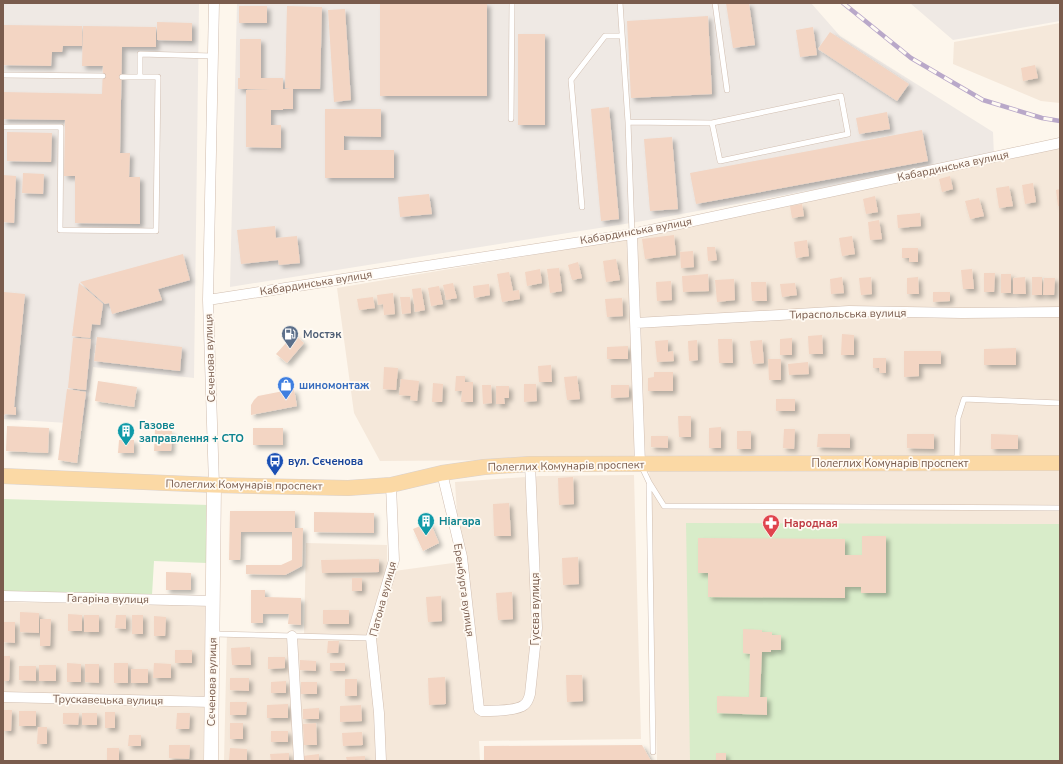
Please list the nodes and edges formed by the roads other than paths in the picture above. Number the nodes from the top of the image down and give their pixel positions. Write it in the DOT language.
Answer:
graph roads {
  1 [pos="214,3"];
  2 [pos="512,3"];
  3 [pos="620,3"];
  4 [pos="715,3"];
  5 [pos="622,36"];
  6 [pos="213,56"];
  7 [pos="3,75"];
  8 [pos="103,76"];
  9 [pos="122,77"];
  10 [pos="140,77"];
  11 [pos="727,90"];
  12 [pos="511,119"];
  13 [pos="628,122"];
  14 [pos="712,123"];
  15 [pos="3,127"];
  16 [pos="1060,143"];
  17 [pos="582,207"];
  18 [pos="632,234"];
  19 [pos="208,300"];
  20 [pos="1060,312"];
  21 [pos="636,323"];
  22 [pos="1060,403"];
  23 [pos="956,462"];
  24 [pos="1060,463"];
  25 [pos="530,464"];
  26 [pos="640,464"];
  27 [pos="442,473"];
  28 [pos="3,476"];
  29 [pos="649,482"];
  30 [pos="214,485"];
  31 [pos="391,485"];
  32 [pos="1060,508"];
  33 [pos="3,596"];
  34 [pos="213,601"];
  35 [pos="213,634"];
  36 [pos="292,636"];
  37 [pos="371,638"];
  38 [pos="3,697"];
  39 [pos="212,702"];
  40 [pos="479,709"];
  41 [pos="653,752"];
  42 [pos="211,761"];
  43 [pos="299,761"];
  44 [pos="381,761"];
  1 -- 6 [label="street, Сєченова вулиця"];
  2 -- 12 [label="lane"];
  3 -- 5 [label="lane"];
  4 -- 11 [label="lane"];
  5 -- 13 [label="lane"];
  5 -- 17 [label="lane"];
  6 -- 10 [label="lane"];
  6 -- 19 [label="street, Сєченова вулиця"];
  7 -- 8 [label="lane"];
  9 -- 10 [label="lane"];
  10 -- 15 [label="lane"];
  13 -- 14 [label="lane"];
  13 -- 18 [label="lane"];
  14 -- 14 [label="lane"];
  16 -- 18 [label="street, Кабардинська вулиця"];
  18 -- 19 [label="street, Кабардинська вулиця"];
  18 -- 21 [label="street"];
  19 -- 30 [label="street, Сєченова вулиця"];
  20 -- 21 [label="street, Тираспольська вулиця"];
  21 -- 26 [label="street"];
  22 -- 23 [label="lane"];
  23 -- 24 [label="main road, Полеглих Комунарів проспект"];
  23 -- 26 [label="main road, Полеглих Комунарів проспект"];
  25 -- 26 [label="main road, Полеглих Комунарів проспект"];
  25 -- 27 [label="main road, Полеглих Комунарів проспект"];
  25 -- 40 [label="street, Гусєва вулиця"];
  26 -- 29 [label="lane"];
  27 -- 31 [label="main road, Полеглих Комунарів проспект"];
  27 -- 40 [label="street, Еренбурга вулиця"];
  28 -- 30 [label="main road, Полеглих Комунарів проспект"];
  29 -- 32 [label="lane"];
  29 -- 41 [label="lane"];
  30 -- 31 [label="main road, Полеглих Комунарів проспект"];
  30 -- 34 [label="street, Сєченова вулиця"];
  31 -- 37 [label="street, Патона вулиця"];
  33 -- 34 [label="street, Гагаріна вулиця"];
  34 -- 35 [label="street, Сєченова вулиця"];
  35 -- 36 [label="lane"];
  35 -- 39 [label="street, Сєченова вулиця"];
  36 -- 37 [label="lane"];
  36 -- 43 [label="street"];
  37 -- 44 [label="street, Патона вулиця"];
  38 -- 39 [label="street, Трускавецька вулиця"];
  39 -- 42 [label="street, Сєченова вулиця"];
}
